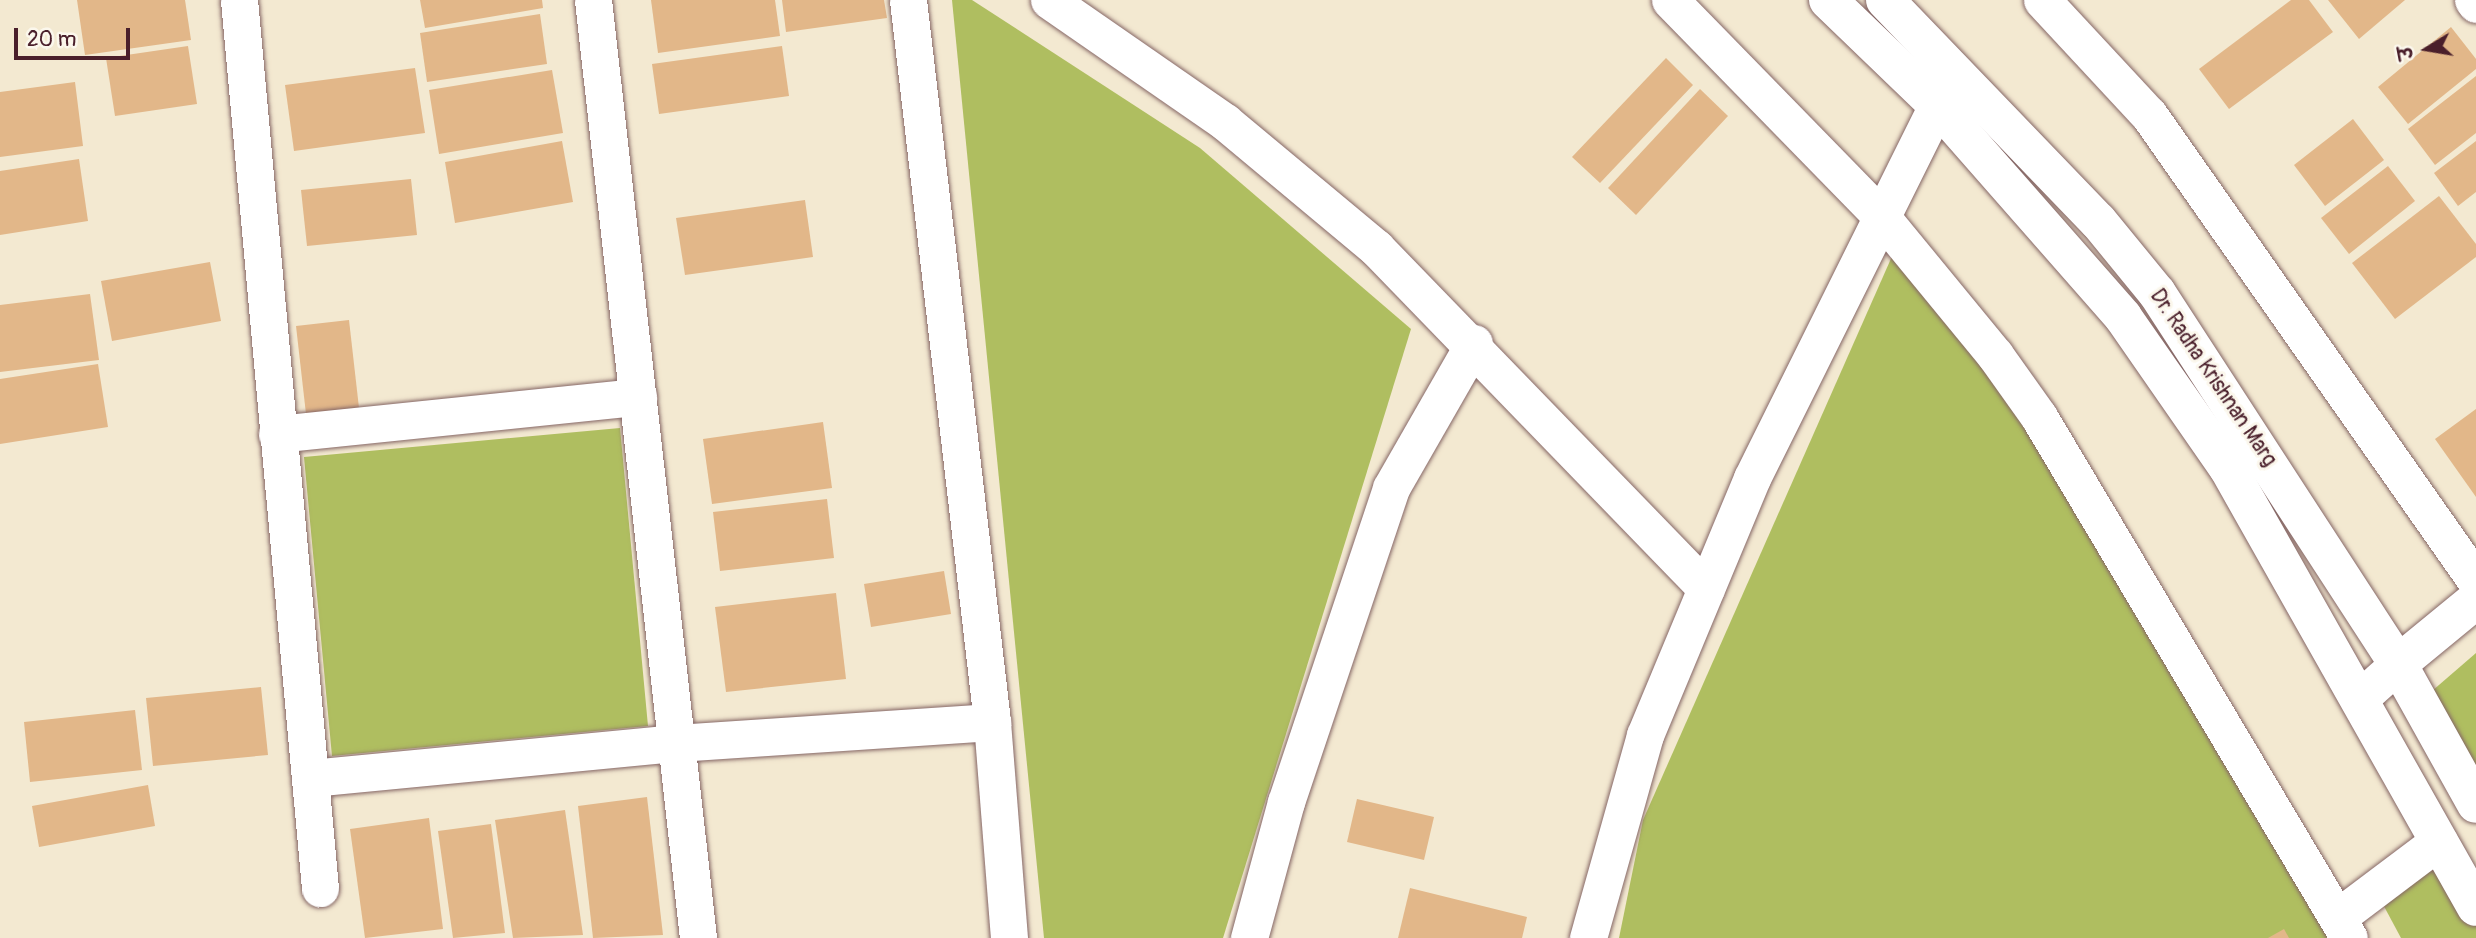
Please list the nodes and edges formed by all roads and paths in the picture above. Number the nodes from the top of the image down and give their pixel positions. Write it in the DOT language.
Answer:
graph roads {
  1 [pos="239,0"];
  2 [pos="593,0"];
  3 [pos="908,0"];
  4 [pos="1049,0"];
  5 [pos="1671,0"];
  6 [pos="1828,0"];
  7 [pos="1885,0"];
  8 [pos="2042,0"];
  9 [pos="1937,105"];
  10 [pos="1880,215"];
  11 [pos="1474,343"];
  12 [pos="638,397"];
  13 [pos="277,434"];
  14 [pos="2476,581"];
  15 [pos="1706,589"];
  16 [pos="2476,600"];
  17 [pos="2398,664"];
  18 [pos="2359,699"];
  19 [pos="992,722"];
  20 [pos="676,743"];
  21 [pos="311,778"];
  22 [pos="2476,804"];
  23 [pos="2439,841"];
  24 [pos="320,888"];
  25 [pos="2476,907"];
  26 [pos="2343,927"];
  27 [pos="698,938"];
  28 [pos="1009,938"];
  29 [pos="1249,938"];
  30 [pos="1588,938"];
  1 -- 13 [label="street"];
  2 -- 12 [label="street"];
  3 -- 19 [label="street"];
  4 -- 11 [label="street"];
  5 -- 10 [label="street"];
  6 -- 9 [label="street"];
  7 -- 17 [label="street, Dr. Radha Krishnan Marg"];
  8 -- 14 [label="street"];
  9 -- 10 [label="street"];
  9 -- 18 [label="street"];
  10 -- 15 [label="street"];
  10 -- 26 [label="street"];
  11 -- 15 [label="street"];
  11 -- 29 [label="street"];
  12 -- 13 [label="street"];
  12 -- 20 [label="street"];
  13 -- 21 [label="street"];
  15 -- 30 [label="street"];
  16 -- 17 [label="street"];
  17 -- 18 [label="street"];
  17 -- 22 [label="street, Dr. Radha Krishnan Marg"];
  18 -- 23 [label="street"];
  19 -- 20 [label="street"];
  19 -- 28 [label="street"];
  20 -- 21 [label="street"];
  20 -- 27 [label="street"];
  21 -- 24 [label="street"];
  23 -- 25 [label="street"];
  23 -- 26 [label="street"];
}
